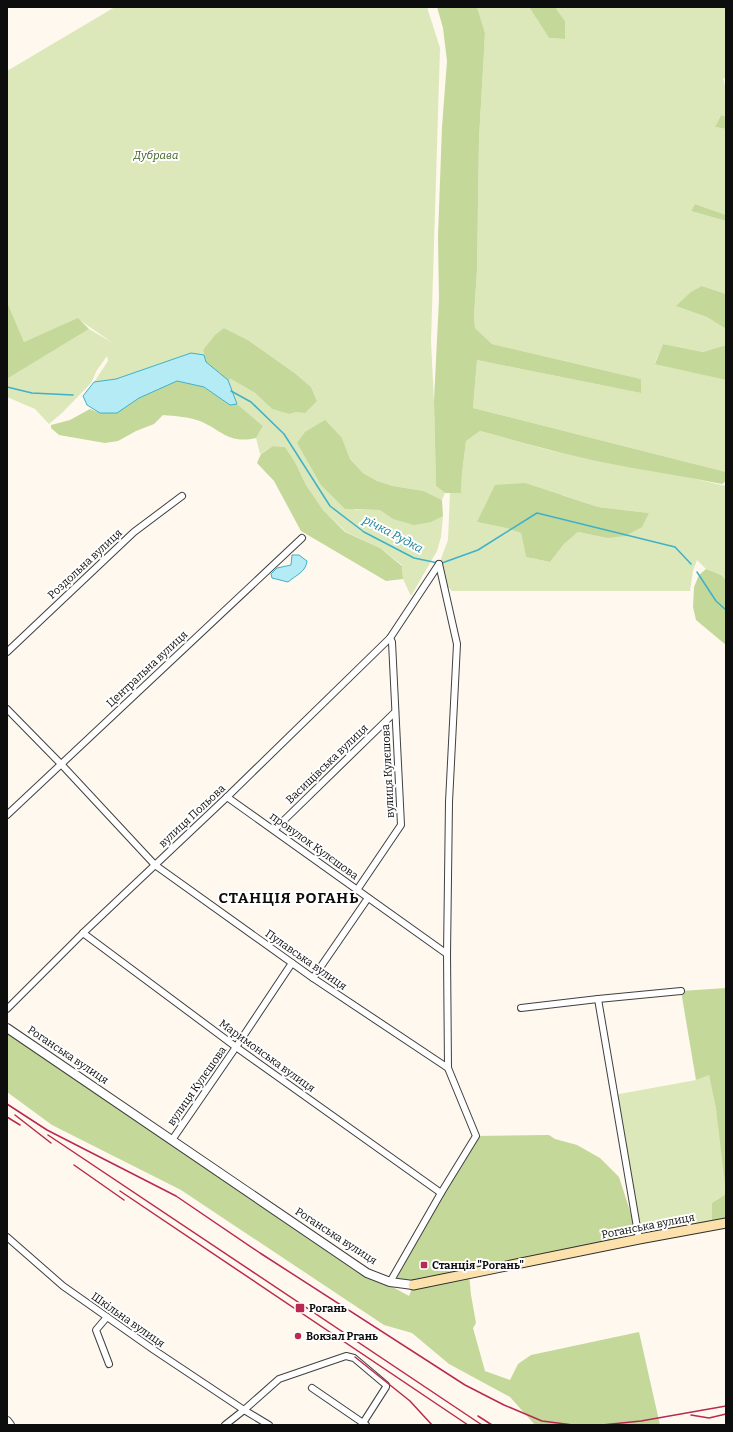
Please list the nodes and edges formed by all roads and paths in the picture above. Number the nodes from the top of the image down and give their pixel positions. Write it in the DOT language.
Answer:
graph roads {
  1 [pos="182,496"];
  2 [pos="302,538"];
  3 [pos="390,638"];
  4 [pos="7,652"];
  5 [pos="7,709"];
  6 [pos="395,712"];
  7 [pos="61,764"];
  8 [pos="227,797"];
  9 [pos="7,815"];
  10 [pos="274,830"];
  11 [pos="155,865"];
  12 [pos="357,890"];
  13 [pos="368,898"];
  14 [pos="83,933"];
  15 [pos="447,954"];
  16 [pos="292,963"];
  17 [pos="313,978"];
  18 [pos="681,991"];
  19 [pos="598,999"];
  20 [pos="522,1008"];
  21 [pos="7,1009"];
  22 [pos="7,1028"];
  23 [pos="236,1047"];
  24 [pos="448,1068"];
  25 [pos="172,1140"];
  26 [pos="441,1193"];
  27 [pos="726,1223"];
  28 [pos="7,1237"];
  29 [pos="639,1239"];
  30 [pos="390,1282"];
  31 [pos="413,1285"];
  32 [pos="107,1317"];
  33 [pos="109,1364"];
  34 [pos="312,1388"];
  35 [pos="244,1410"];
  36 [pos="7,1421"];
  37 [pos="365,1424"];
  38 [pos="10,1425"];
  39 [pos="225,1425"];
  40 [pos="269,1425"];
  1 -- 4 [label="street, Роздольна вулиця"];
  2 -- 7 [label="street, Центральна вулиця"];
  3 -- 6 [label="street, вулиця Кулєшова"];
  3 -- 8 [label="street, вулиця Польова"];
  3 -- 15 [label="street, вулиця Польова"];
  5 -- 7 [label="street, Пулавська вулиця"];
  6 -- 10 [label="street, Васищівська вулиця"];
  6 -- 12 [label="street, вулиця Кулєшова"];
  7 -- 9 [label="street, Центральна вулиця"];
  7 -- 11 [label="street, Пулавська вулиця"];
  8 -- 10 [label="street, провулок Кулєшова"];
  8 -- 11 [label="street, вулиця Польова"];
  10 -- 12 [label="street, провулок Кулєшова"];
  11 -- 14 [label="street, вулиця Польова"];
  11 -- 16 [label="street, Пулавська вулиця"];
  12 -- 13 [label="street, провулок Кулєшова"];
  13 -- 15 [label="street, провулок Кулєшова"];
  13 -- 17 [label="street"];
  14 -- 21 [label="street, вулиця Польова"];
  14 -- 23 [label="street, Маримонська вулиця"];
  15 -- 24 [label="street"];
  16 -- 17 [label="street, Пулавська вулиця"];
  16 -- 23 [label="street, вулиця Кулєшова"];
  17 -- 24 [label="street, Пулавська вулиця"];
  18 -- 19 [label="street"];
  19 -- 20 [label="street"];
  19 -- 29 [label="street"];
  22 -- 25 [label="street, Роганська вулиця"];
  23 -- 25 [label="street, вулиця Кулєшова"];
  23 -- 26 [label="street, Маримонська вулиця"];
  24 -- 26 [label="street"];
  25 -- 30 [label="street, Роганська вулиця"];
  26 -- 30 [label="street"];
  27 -- 29 [label="main road, Роганська вулиця"];
  28 -- 32 [label="street, Шкільна вулиця"];
  29 -- 31 [label="main road, Роганська вулиця"];
  30 -- 31 [label="street, Роганська вулиця"];
  32 -- 33 [label="street"];
  32 -- 35 [label="street, Шкільна вулиця"];
  34 -- 37 [label="street"];
  35 -- 37 [label="street"];
  35 -- 39 [label="street"];
  35 -- 40 [label="street, Шкільна вулиця"];
  36 -- 38 [label="street"];
}
